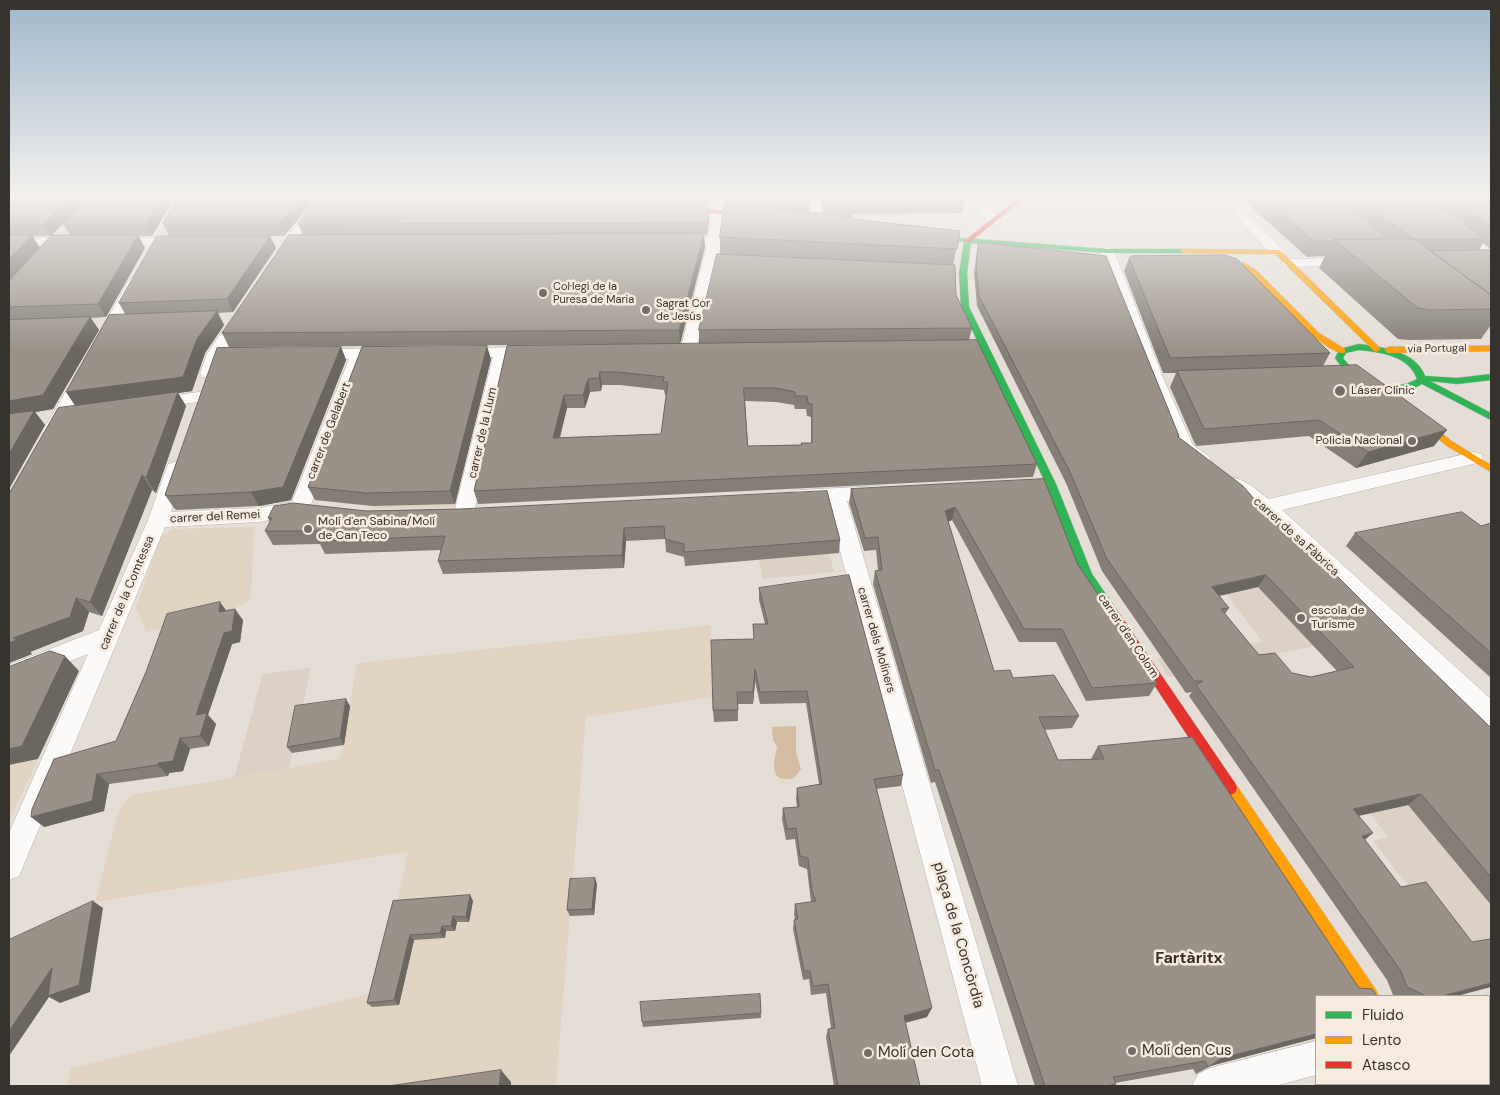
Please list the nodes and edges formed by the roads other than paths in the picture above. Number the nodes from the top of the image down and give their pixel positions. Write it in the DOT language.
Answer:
graph roads {
  1 [pos="50,248"];
  2 [pos="154,248"];
  3 [pos="284,248"];
  4 [pos="713,248"];
  5 [pos="966,248"];
  6 [pos="1067,248"];
  7 [pos="1274,248"];
  8 [pos="1480,248"];
  9 [pos="1107,251"];
  10 [pos="1278,252"];
  11 [pos="1192,253"];
  12 [pos="42,256"];
  13 [pos="1491,256"];
  14 [pos="1473,260"];
  15 [pos="1491,260"];
  16 [pos="710,261"];
  17 [pos="1288,262"];
  18 [pos="1363,262"];
  19 [pos="758,263"];
  20 [pos="269,272"];
  21 [pos="248,303"];
  22 [pos="238,318"];
  23 [pos="218,319"];
  24 [pos="132,322"];
  25 [pos="113,323"];
  26 [pos="94,324"];
  27 [pos="964,346"];
  28 [pos="983,346"];
  29 [pos="1491,348"];
  30 [pos="707,350"];
  31 [pos="1380,350"];
  32 [pos="668,351"];
  33 [pos="688,351"];
  34 [pos="1342,351"];
  35 [pos="551,352"];
  36 [pos="445,353"];
  37 [pos="502,353"];
  38 [pos="215,354"];
  39 [pos="234,354"];
  40 [pos="301,354"];
  41 [pos="359,354"];
  42 [pos="406,354"];
  43 [pos="1332,374"];
  44 [pos="1351,374"];
  45 [pos="1491,377"];
  46 [pos="1422,379"];
  47 [pos="1371,383"];
  48 [pos="199,397"];
  49 [pos="134,406"];
  50 [pos="79,414"];
  51 [pos="60,416"];
  52 [pos="193,416"];
  53 [pos="1491,417"];
  54 [pos="34,420"];
  55 [pos="42,450"];
  56 [pos="180,454"];
  57 [pos="1474,458"];
  58 [pos="1491,469"];
  59 [pos="894,492"];
  60 [pos="835,495"];
  61 [pos="776,498"];
  62 [pos="1266,507"];
  63 [pos="309,508"];
  64 [pos="464,513"];
  65 [pos="158,520"];
  66 [pos="109,636"];
  67 [pos="9,675"];
  68 [pos="1491,715"];
  69 [pos="916,785"];
  70 [pos="9,866"];
  71 [pos="1369,995"];
  72 [pos="1315,1058"];
  73 [pos="1000,1086"];
  74 [pos="1210,1086"];
  1 -- 12 [label="street"];
  2 -- 25 [label="street"];
  3 -- 20 [label="street"];
  4 -- 16 [label="street"];
  5 -- 28 [label="main road, carrer d'en Colom"];
  6 -- 9 [label="main road"];
  7 -- 10 [label="street"];
  8 -- 13 [label="street"];
  9 -- 11 [label="main road"];
  9 -- 62 [label="street, carrer de sa Fàbrica"];
  10 -- 11 [label="main road"];
  10 -- 17 [label="main road"];
  11 -- 34 [label="main road"];
  14 -- 15 [label="street"];
  16 -- 19 [label="street"];
  16 -- 33 [label="street"];
  17 -- 18 [label="street"];
  17 -- 31 [label="main road"];
  21 -- 22 [label="street"];
  22 -- 23 [label="street"];
  22 -- 38 [label="street"];
  24 -- 25 [label="street"];
  25 -- 26 [label="street"];
  25 -- 51 [label="street"];
  27 -- 28 [label="street"];
  28 -- 71 [label="main road, carrer d'en Colom"];
  29 -- 31 [label="main road, via Portugal"];
  30 -- 33 [label="street"];
  31 -- 34 [label="main road, via Portugal"];
  31 -- 46 [label="main road, via Portugal"];
  32 -- 33 [label="street"];
  34 -- 44 [label="main road"];
  35 -- 37 [label="street"];
  36 -- 37 [label="street"];
  37 -- 64 [label="street, carrer de la Llum"];
  38 -- 39 [label="street"];
  38 -- 48 [label="street"];
  40 -- 41 [label="street"];
  41 -- 42 [label="street"];
  41 -- 63 [label="street, carrer de Gelabert"];
  43 -- 44 [label="street"];
  44 -- 47 [label="main road"];
  45 -- 46 [label="main road"];
  46 -- 47 [label="main road"];
  46 -- 53 [label="main road"];
  47 -- 57 [label="main road"];
  48 -- 49 [label="street"];
  48 -- 52 [label="street"];
  50 -- 51 [label="street"];
  51 -- 54 [label="street"];
  51 -- 55 [label="street"];
  56 -- 65 [label="street, carrer de la Comtessa"];
  57 -- 58 [label="main road"];
  57 -- 62 [label="street"];
  59 -- 60 [label="street"];
  60 -- 61 [label="street"];
  60 -- 69 [label="street, carrer dels Moliners"];
  62 -- 68 [label="street, carrer de sa Fàbrica"];
  63 -- 65 [label="street, carrer del Remei"];
  65 -- 66 [label="street, carrer de la Comtessa"];
  66 -- 67 [label="street"];
  66 -- 70 [label="street, carrer de la Comtessa"];
  69 -- 73 [label="street, plaça de la Concòrdia"];
  72 -- 74 [label="street"];
}
